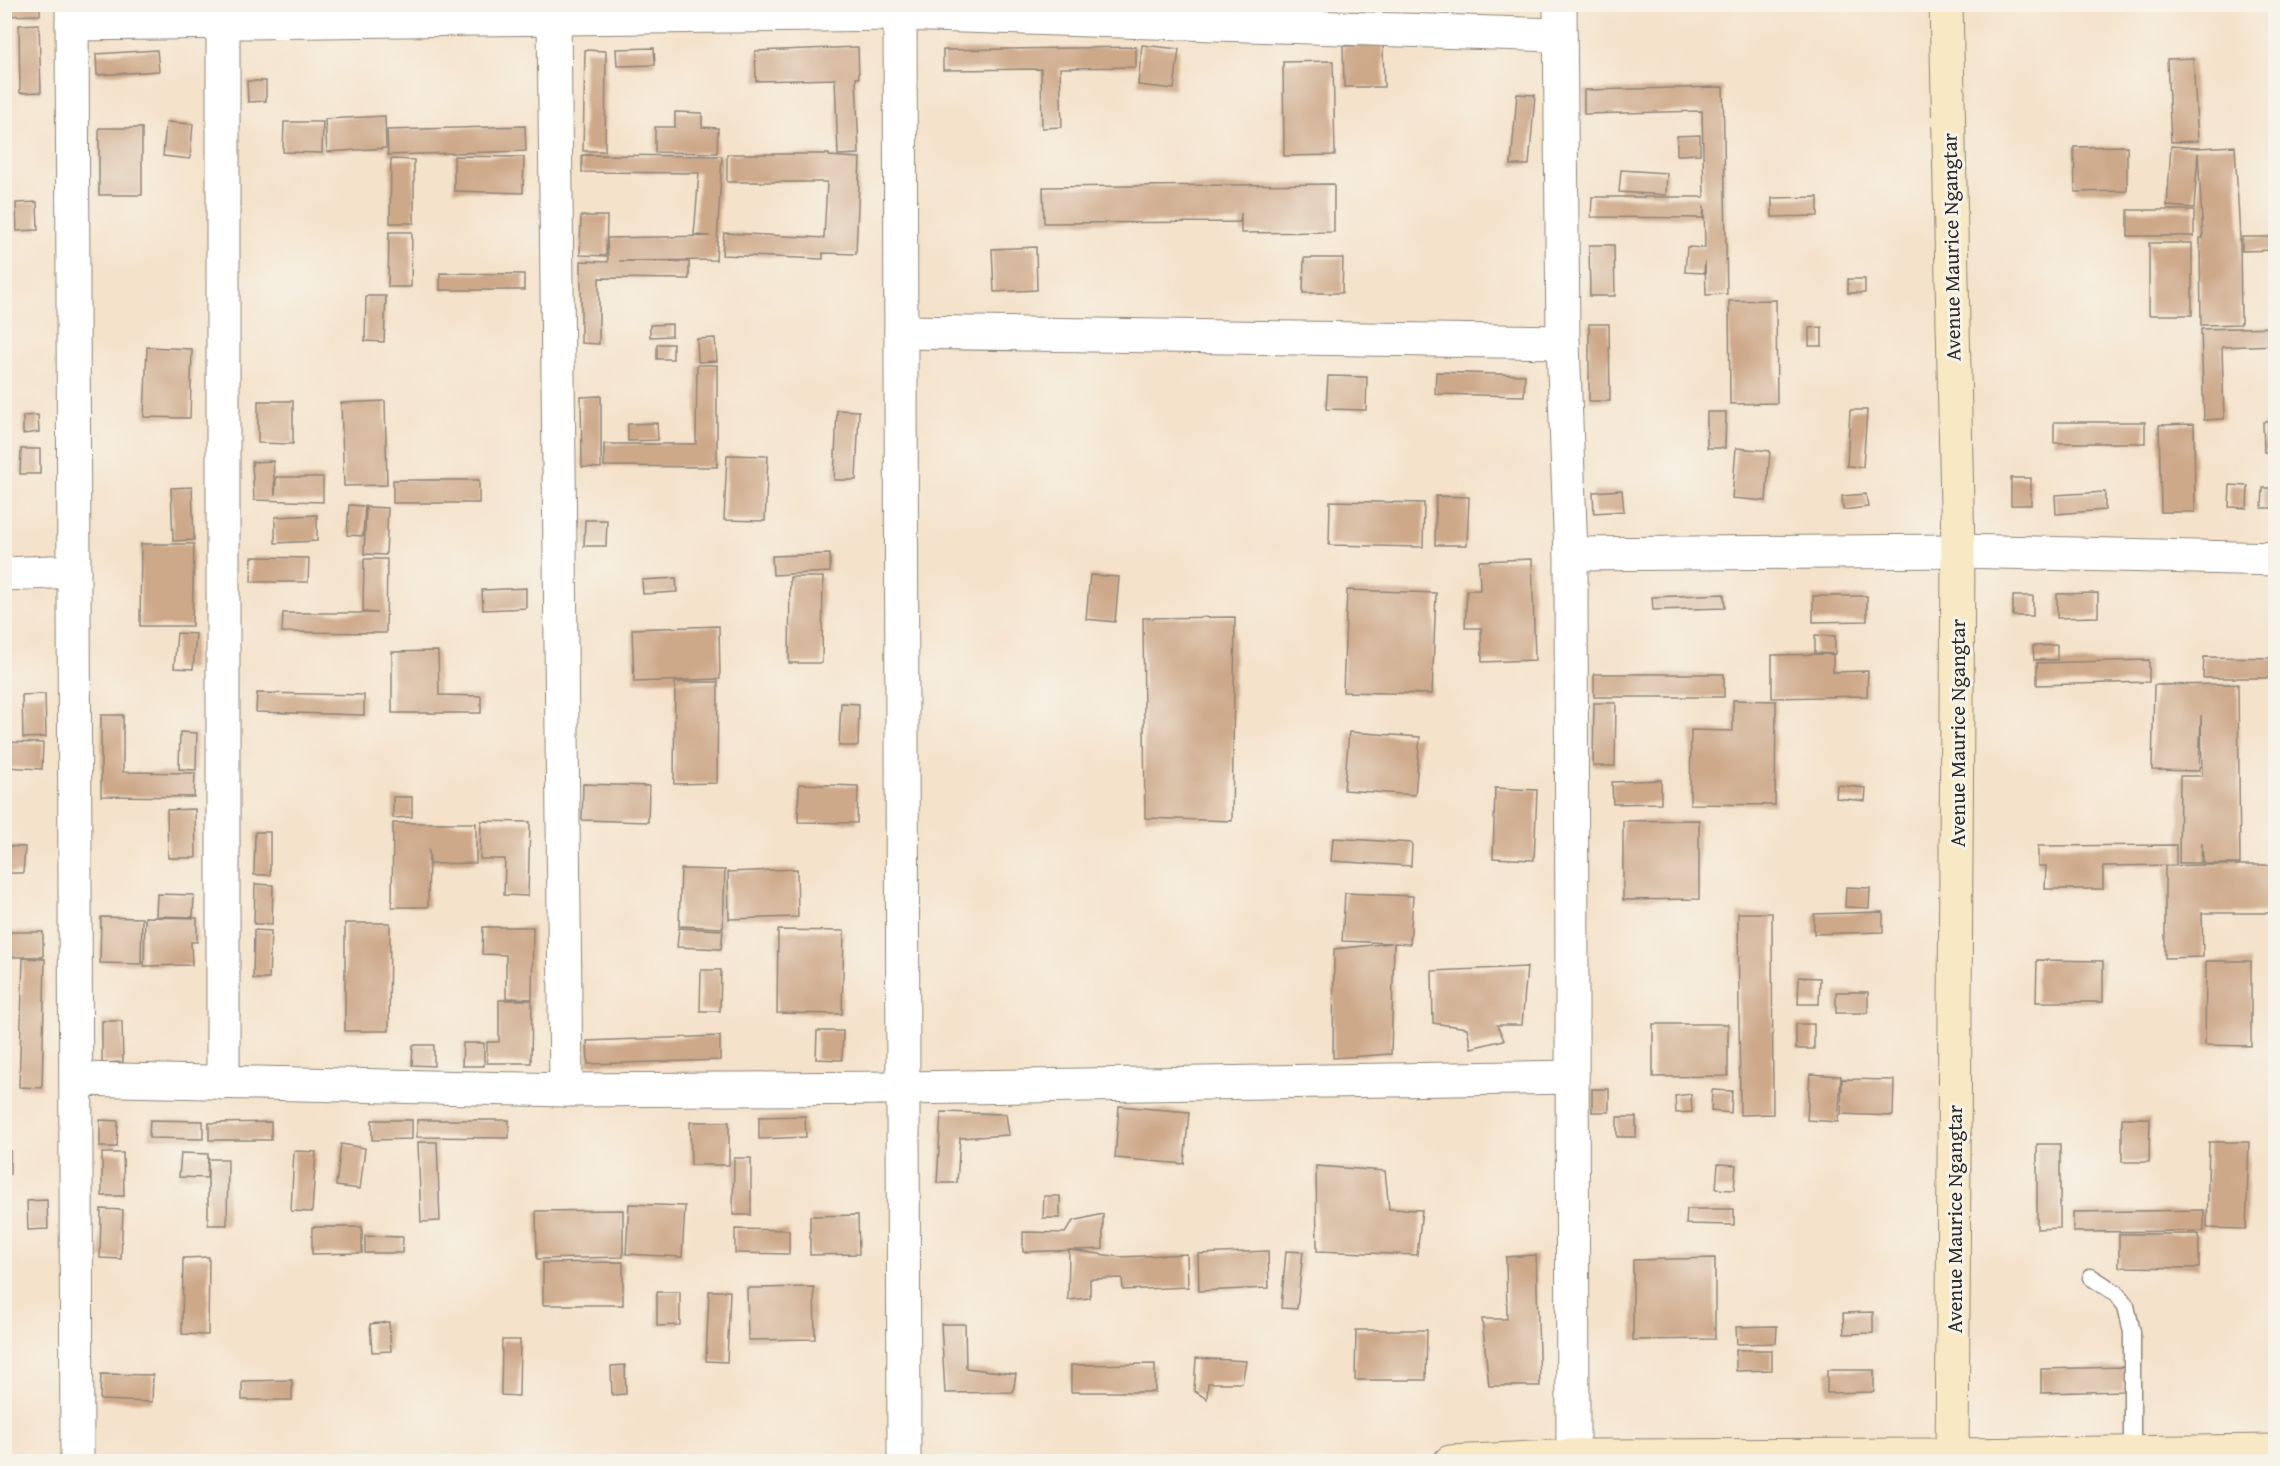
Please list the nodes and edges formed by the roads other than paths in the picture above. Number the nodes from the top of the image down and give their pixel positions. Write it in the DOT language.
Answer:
graph roads {
  1 [pos="1946,4"];
  2 [pos="899,10"];
  3 [pos="72,14"];
  4 [pos="554,18"];
  5 [pos="1560,20"];
  6 [pos="223,22"];
  7 [pos="901,332"];
  8 [pos="1563,342"];
  9 [pos="1958,551"];
  10 [pos="1571,554"];
  11 [pos="2276,559"];
  12 [pos="75,571"];
  13 [pos="4,573"];
  14 [pos="1572,1077"];
  15 [pos="77,1079"];
  16 [pos="223,1083"];
  17 [pos="903,1088"];
  18 [pos="566,1090"];
  19 [pos="2091,1277"];
  20 [pos="2276,1451"];
  21 [pos="2132,1453"];
  22 [pos="1952,1458"];
  23 [pos="1574,1459"];
  24 [pos="77,1461"];
  25 [pos="904,1461"];
  26 [pos="1450,1461"];
  1 -- 9 [label="street, Avenue Maurice Ngangtar"];
  2 -- 4 [label="street"];
  2 -- 5 [label="street"];
  2 -- 7 [label="street"];
  3 -- 6 [label="street"];
  3 -- 12 [label="street"];
  4 -- 6 [label="street"];
  4 -- 18 [label="street"];
  5 -- 8 [label="street"];
  6 -- 16 [label="street"];
  7 -- 8 [label="street"];
  7 -- 17 [label="street"];
  8 -- 10 [label="street"];
  9 -- 10 [label="street"];
  9 -- 11 [label="street"];
  9 -- 22 [label="street, Avenue Maurice Ngangtar"];
  10 -- 14 [label="street"];
  12 -- 13 [label="street"];
  12 -- 15 [label="street"];
  14 -- 17 [label="street"];
  14 -- 23 [label="street"];
  15 -- 16 [label="street"];
  15 -- 24 [label="street"];
  16 -- 18 [label="street"];
  17 -- 18 [label="street"];
  17 -- 25 [label="street"];
  19 -- 21 [label="lane"];
  20 -- 21 [label="street"];
  21 -- 22 [label="street"];
  22 -- 23 [label="street"];
  23 -- 26 [label="street"];
}
